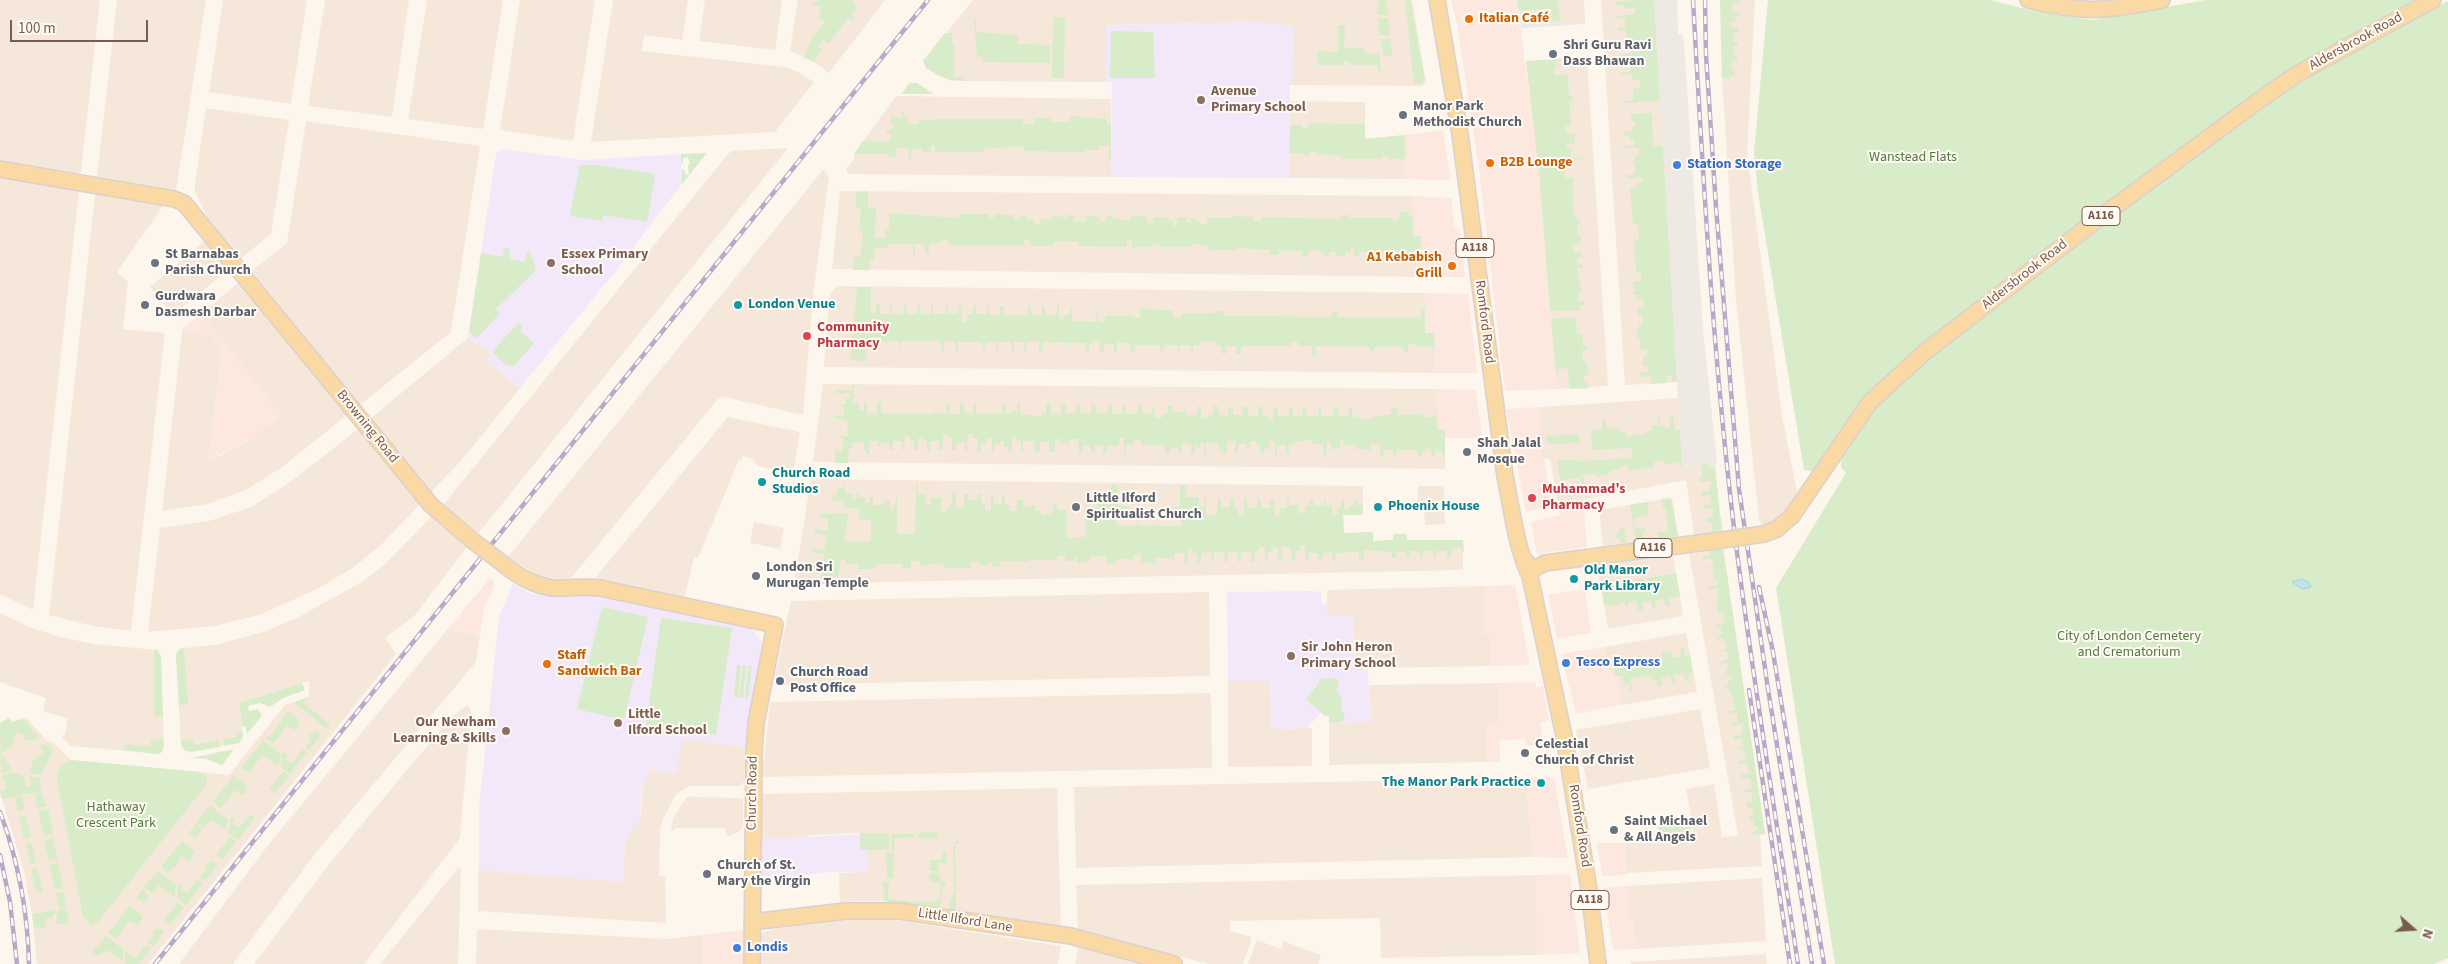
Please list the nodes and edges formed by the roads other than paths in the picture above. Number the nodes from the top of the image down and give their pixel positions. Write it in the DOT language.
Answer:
graph roads {
  1 [pos="1438,0"];
  2 [pos="2028,0"];
  3 [pos="2162,0"];
  4 [pos="2433,0"];
  5 [pos="0,169"];
  6 [pos="1528,572"];
  7 [pos="775,625"];
  8 [pos="752,922"];
  9 [pos="752,964"];
  10 [pos="1174,964"];
  11 [pos="1598,964"];
  1 -- 6 [label="main road, Romford Road / A118"];
  2 -- 3 [label="main road"];
  4 -- 6 [label="main road, Aldersbrook Road / A116, bridge"];
  5 -- 7 [label="main road, Browning Road, bridge"];
  6 -- 11 [label="main road, Romford Road / A118"];
  7 -- 8 [label="main road, Church Road"];
  8 -- 9 [label="main road, Church Road"];
  8 -- 10 [label="main road, Little Ilford Lane"];
}
